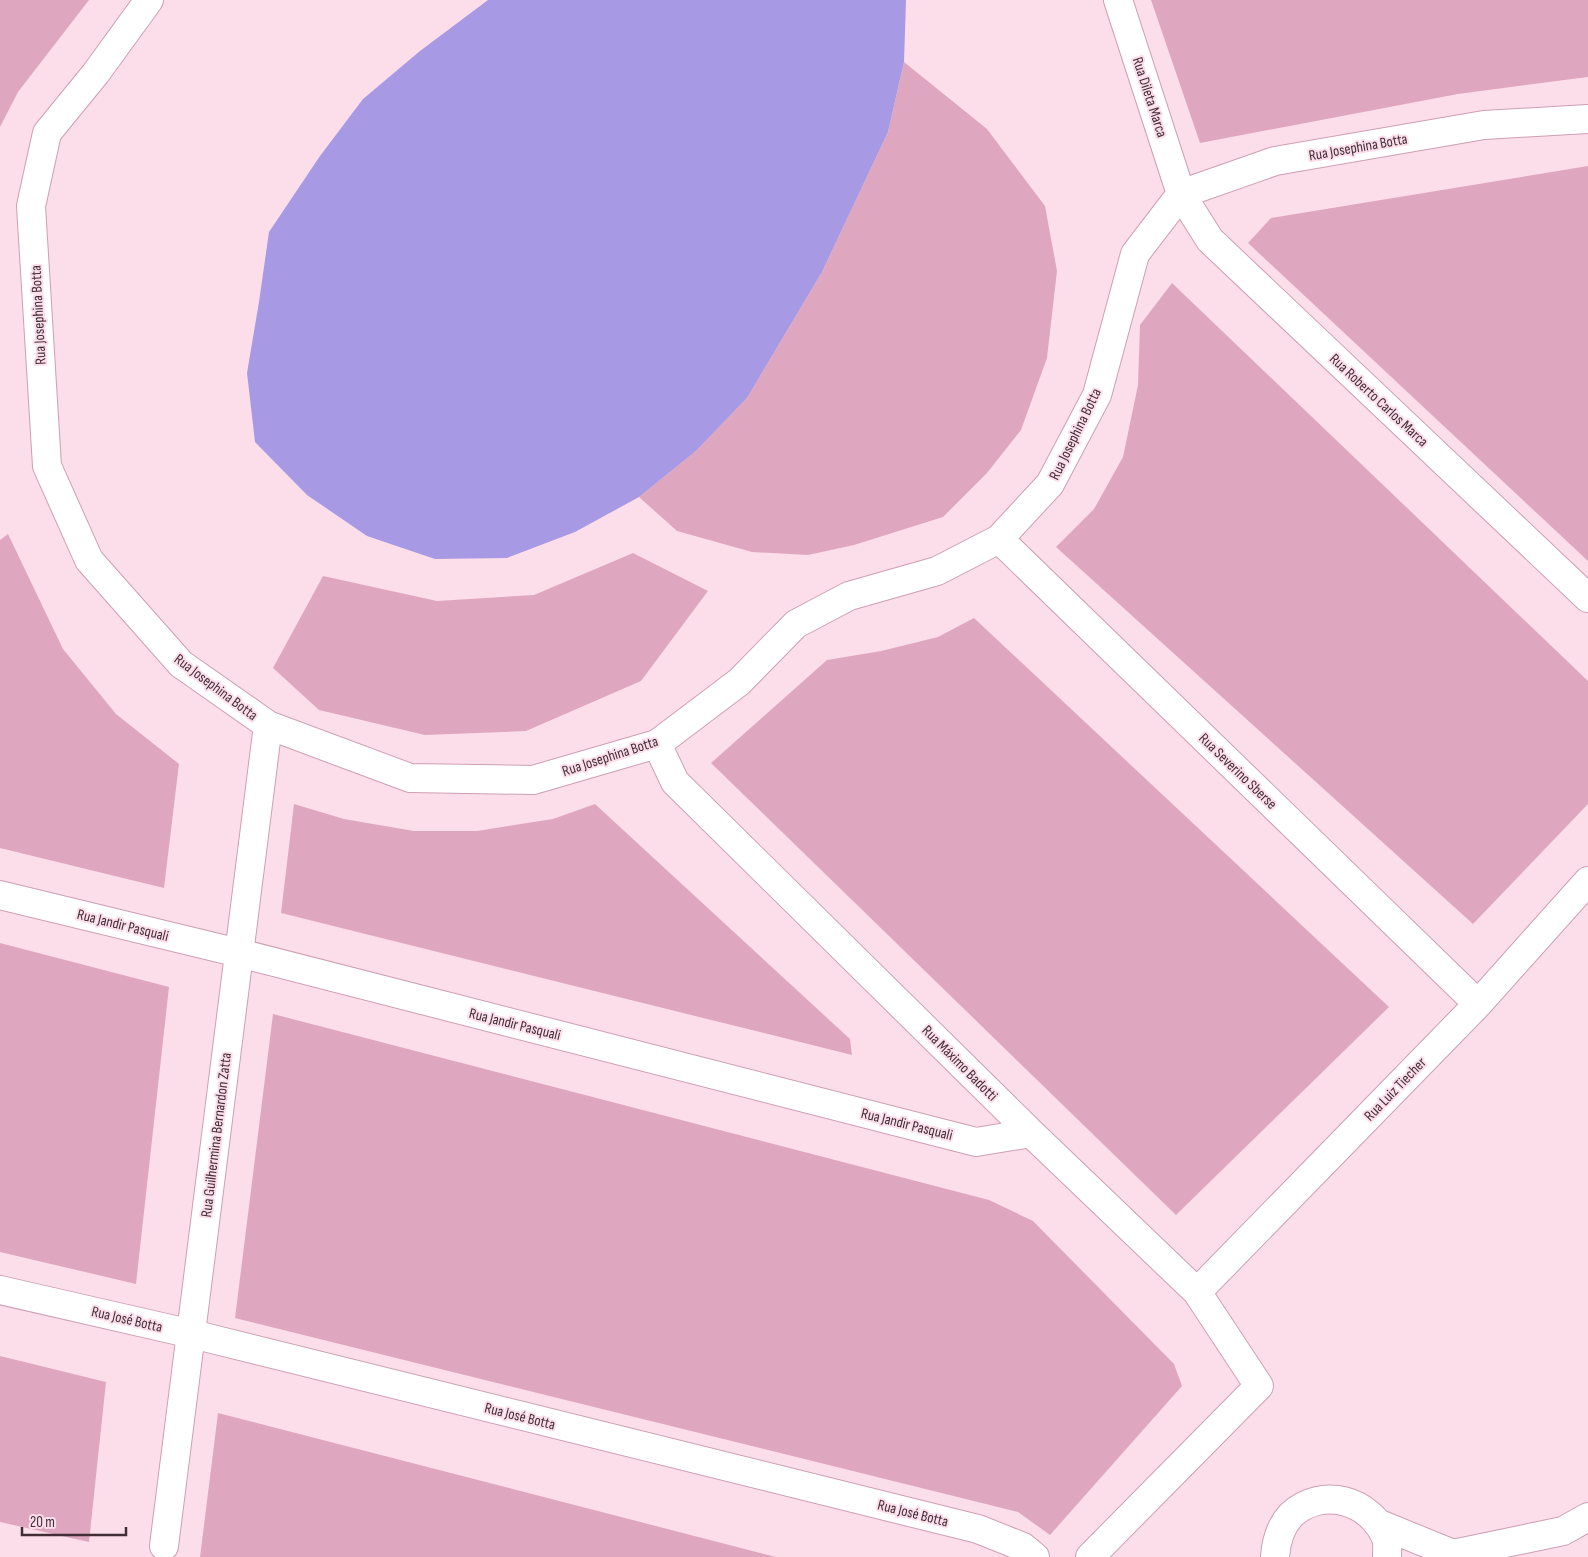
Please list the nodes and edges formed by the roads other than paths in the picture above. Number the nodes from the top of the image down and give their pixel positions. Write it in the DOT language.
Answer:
graph roads {
  1 [pos="149,0"];
  2 [pos="1118,0"];
  3 [pos="1588,118"];
  4 [pos="1181,194"];
  5 [pos="998,538"];
  6 [pos="1588,598"];
  7 [pos="268,725"];
  8 [pos="657,744"];
  9 [pos="1588,881"];
  10 [pos="0,895"];
  11 [pos="239,953"];
  12 [pos="1478,1004"];
  13 [pos="1031,1133"];
  14 [pos="0,1290"];
  15 [pos="1197,1292"];
  16 [pos="192,1334"];
  17 [pos="1588,1517"];
  18 [pos="1377,1522"];
  19 [pos="164,1546"];
  20 [pos="1272,1552"];
  21 [pos="1450,1555"];
  22 [pos="1035,1557"];
  23 [pos="1090,1557"];
  24 [pos="1387,1557"];
  1 -- 7 [label="street, Rua Josephina Botta"];
  2 -- 4 [label="street, Rua Dileta Marca"];
  3 -- 4 [label="street, Rua Josephina Botta"];
  4 -- 5 [label="street, Rua Josephina Botta"];
  4 -- 6 [label="street, Rua Roberto Carlos Marca"];
  5 -- 8 [label="street, Rua Josephina Botta"];
  5 -- 12 [label="street, Rua Severino Sberse"];
  7 -- 8 [label="street, Rua Josephina Botta"];
  7 -- 11 [label="street, Rua Guilhermina Bernardon Zatta"];
  8 -- 13 [label="street, Rua Máximo Badotti"];
  9 -- 12 [label="street, Rua Luiz Tiecher"];
  10 -- 11 [label="street, Rua Jandir Pasquali"];
  11 -- 13 [label="street, Rua Jandir Pasquali"];
  11 -- 16 [label="street, Rua Guilhermina Bernardon Zatta"];
  12 -- 15 [label="street, Rua Luiz Tiecher"];
  13 -- 15 [label="street, Rua Máximo Badotti"];
  14 -- 16 [label="street, Rua José Botta"];
  15 -- 23 [label="street, Rua Máximo Badotti"];
  16 -- 19 [label="street, Rua Guilhermina Bernardon Zatta"];
  16 -- 22 [label="street, Rua José Botta"];
  17 -- 21 [label="street"];
  18 -- 20 [label="street"];
  18 -- 21 [label="street"];
  18 -- 24 [label="street"];
}
